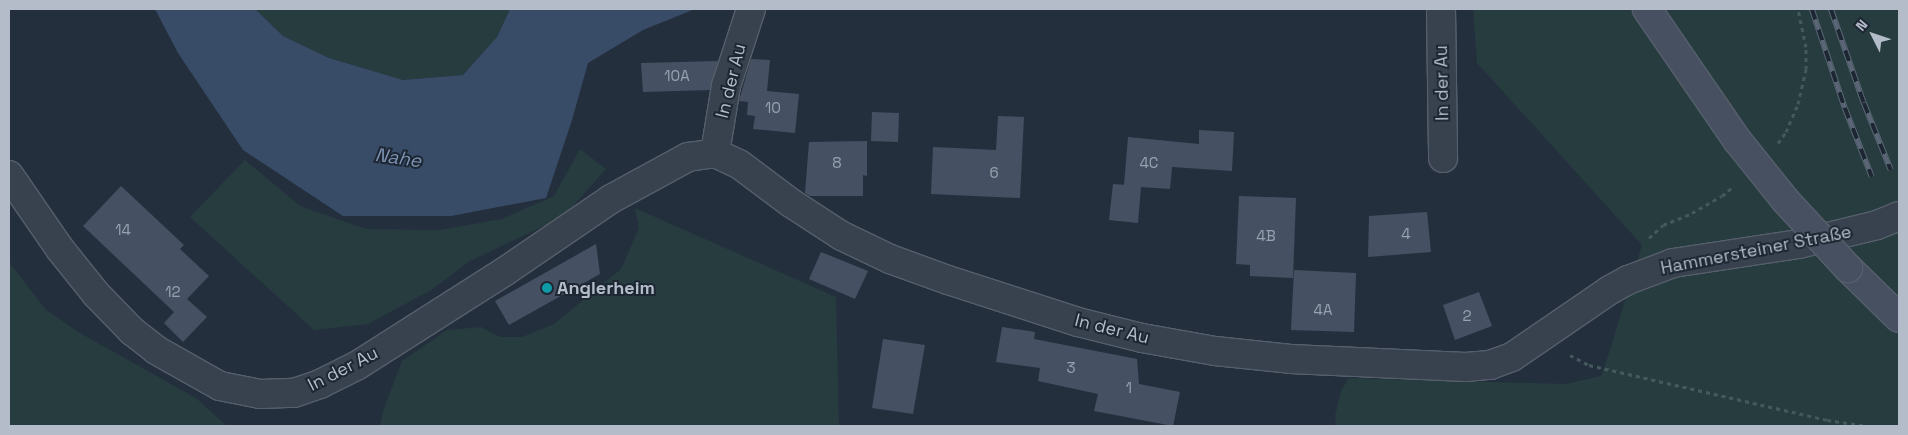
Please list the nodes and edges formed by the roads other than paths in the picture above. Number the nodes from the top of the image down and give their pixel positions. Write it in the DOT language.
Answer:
graph roads {
  1 [pos="751,9"];
  2 [pos="1441,9"];
  3 [pos="1646,9"];
  4 [pos="715,153"];
  5 [pos="1443,158"];
  6 [pos="9,175"];
  7 [pos="1899,216"];
  8 [pos="1899,318"];
  9 [pos="1540,339"];
  1 -- 4 [label="street, In der Au"];
  2 -- 5 [label="street, In der Au"];
  3 -- 8 [label="main road, bridge"];
  4 -- 6 [label="street, In der Au"];
  4 -- 9 [label="street, In der Au"];
  7 -- 9 [label="street, Hammersteiner Straße"];
}
